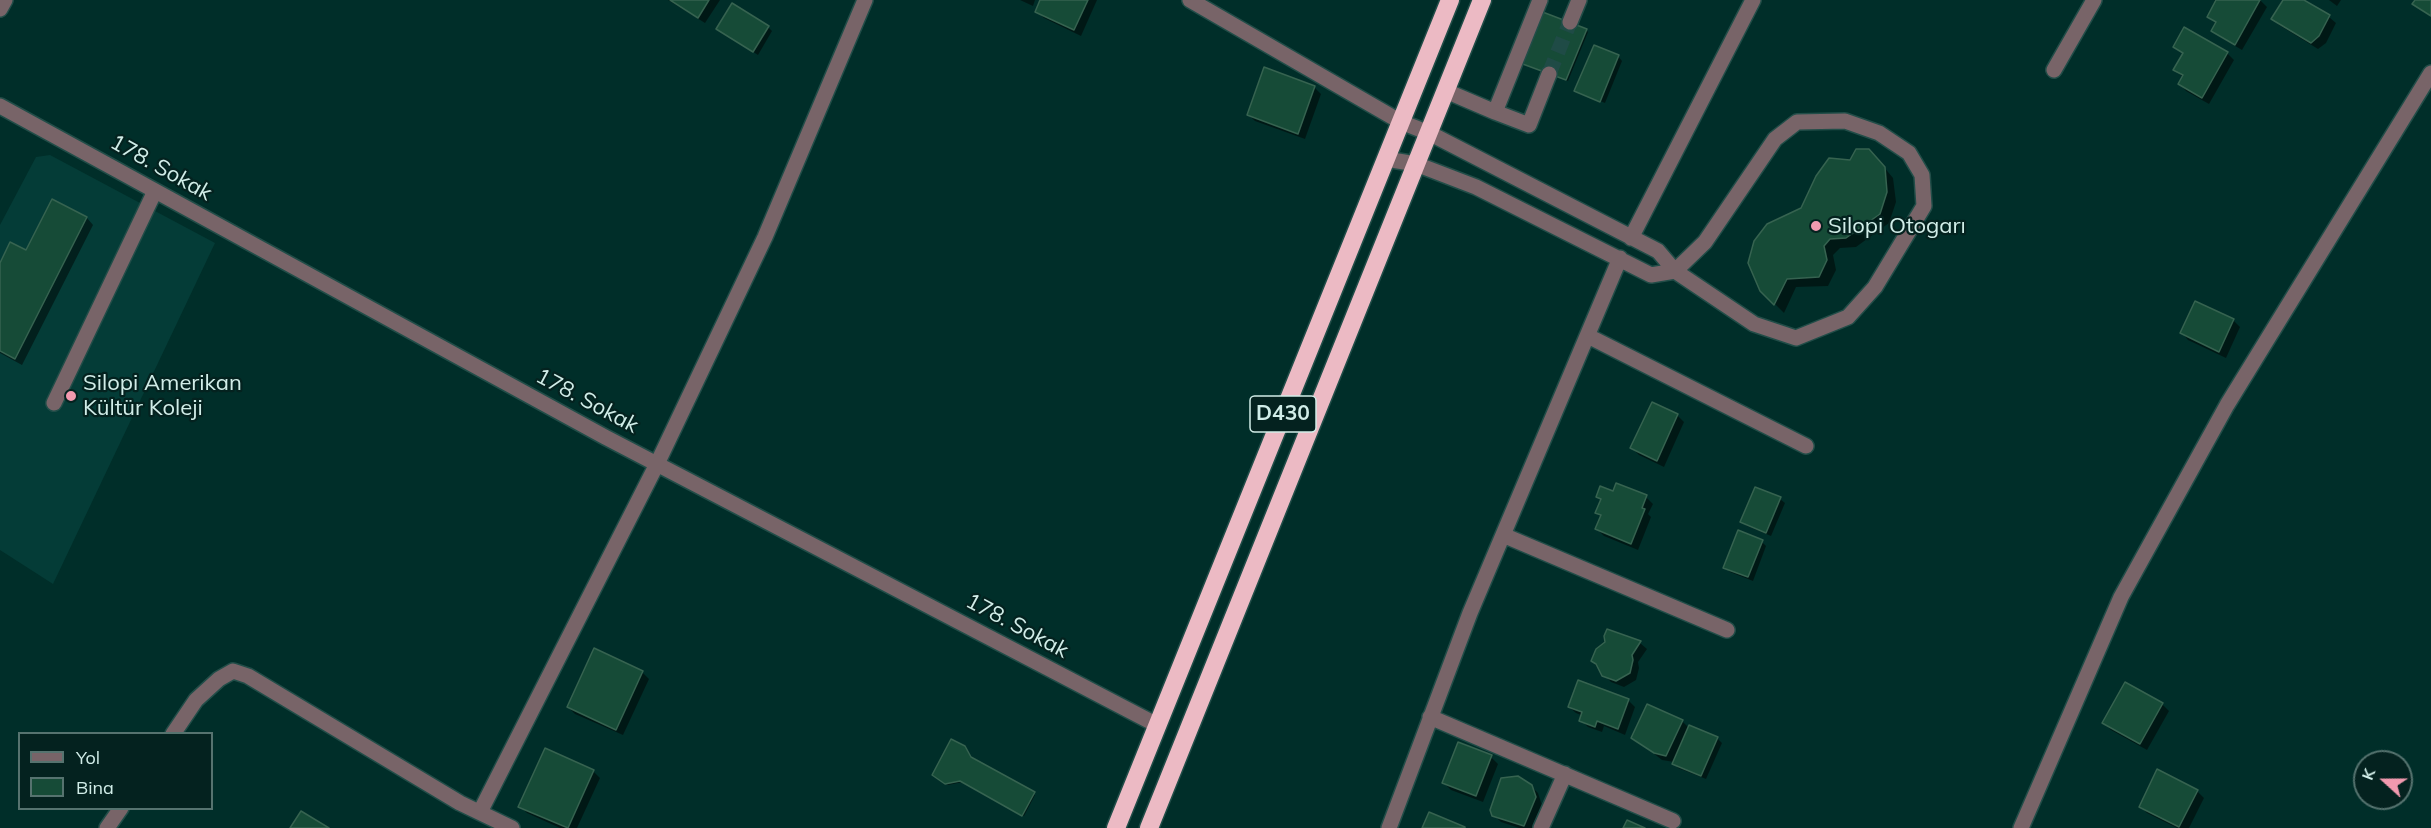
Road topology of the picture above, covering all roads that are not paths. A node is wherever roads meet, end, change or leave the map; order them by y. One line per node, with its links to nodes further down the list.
1 (5, 0): 10 (street)
2 (865, 0): 29 (street)
3 (1190, 0): 18 (street)
4 (1450, 0): 18 (highway, D430)
5 (1482, 0): 15 (highway, D430)
6 (1540, 0): 17 (street)
7 (1579, 0): 11 (street)
8 (1753, 0): 23 (street)
9 (2094, 0): 12 (street)
10 (0, 9)
11 (1570, 22)
12 (2054, 70)
13 (2431, 73): 45 (street)
14 (1549, 74): 17 (street)
15 (1446, 91): 17 (street); 19 (highway, D430)
16 (0, 106): 22 (street, 178. Sokak)
17 (1495, 112)
18 (1401, 122): 19 (street); 20 (highway, D430)
19 (1429, 133): 21 (highway, D430); 23 (street)
20 (1386, 159): 21 (street); 33 (highway, D430)
21 (1416, 164): 24 (street); 42 (highway, D430)
22 (155, 191): 27 (street); 29 (street, 178. Sokak)
23 (1631, 238): 25 (street)
24 (1620, 258): 25 (street); 26 (street)
25 (1675, 271): 25 (street)
26 (1588, 336): 28 (street); 30 (street)
27 (54, 403)
28 (1806, 446)
29 (657, 464): 33 (street, 178. Sokak); 37 (street)
30 (1503, 535): 31 (street); 32 (street)
31 (1727, 630)
32 (1430, 717): 35 (street); 43 (street)
33 (1157, 725): 41 (highway, D430)
34 (174, 732): 37 (street)
35 (1565, 774): 38 (street); 44 (street)
36 (120, 810): 39 (street)
37 (480, 812): 40 (street)
38 (1673, 821)
39 (107, 828)
40 (512, 828)
41 (1116, 828)
42 (1149, 828)
43 (1389, 828)
44 (1541, 828)
45 (2021, 828)

